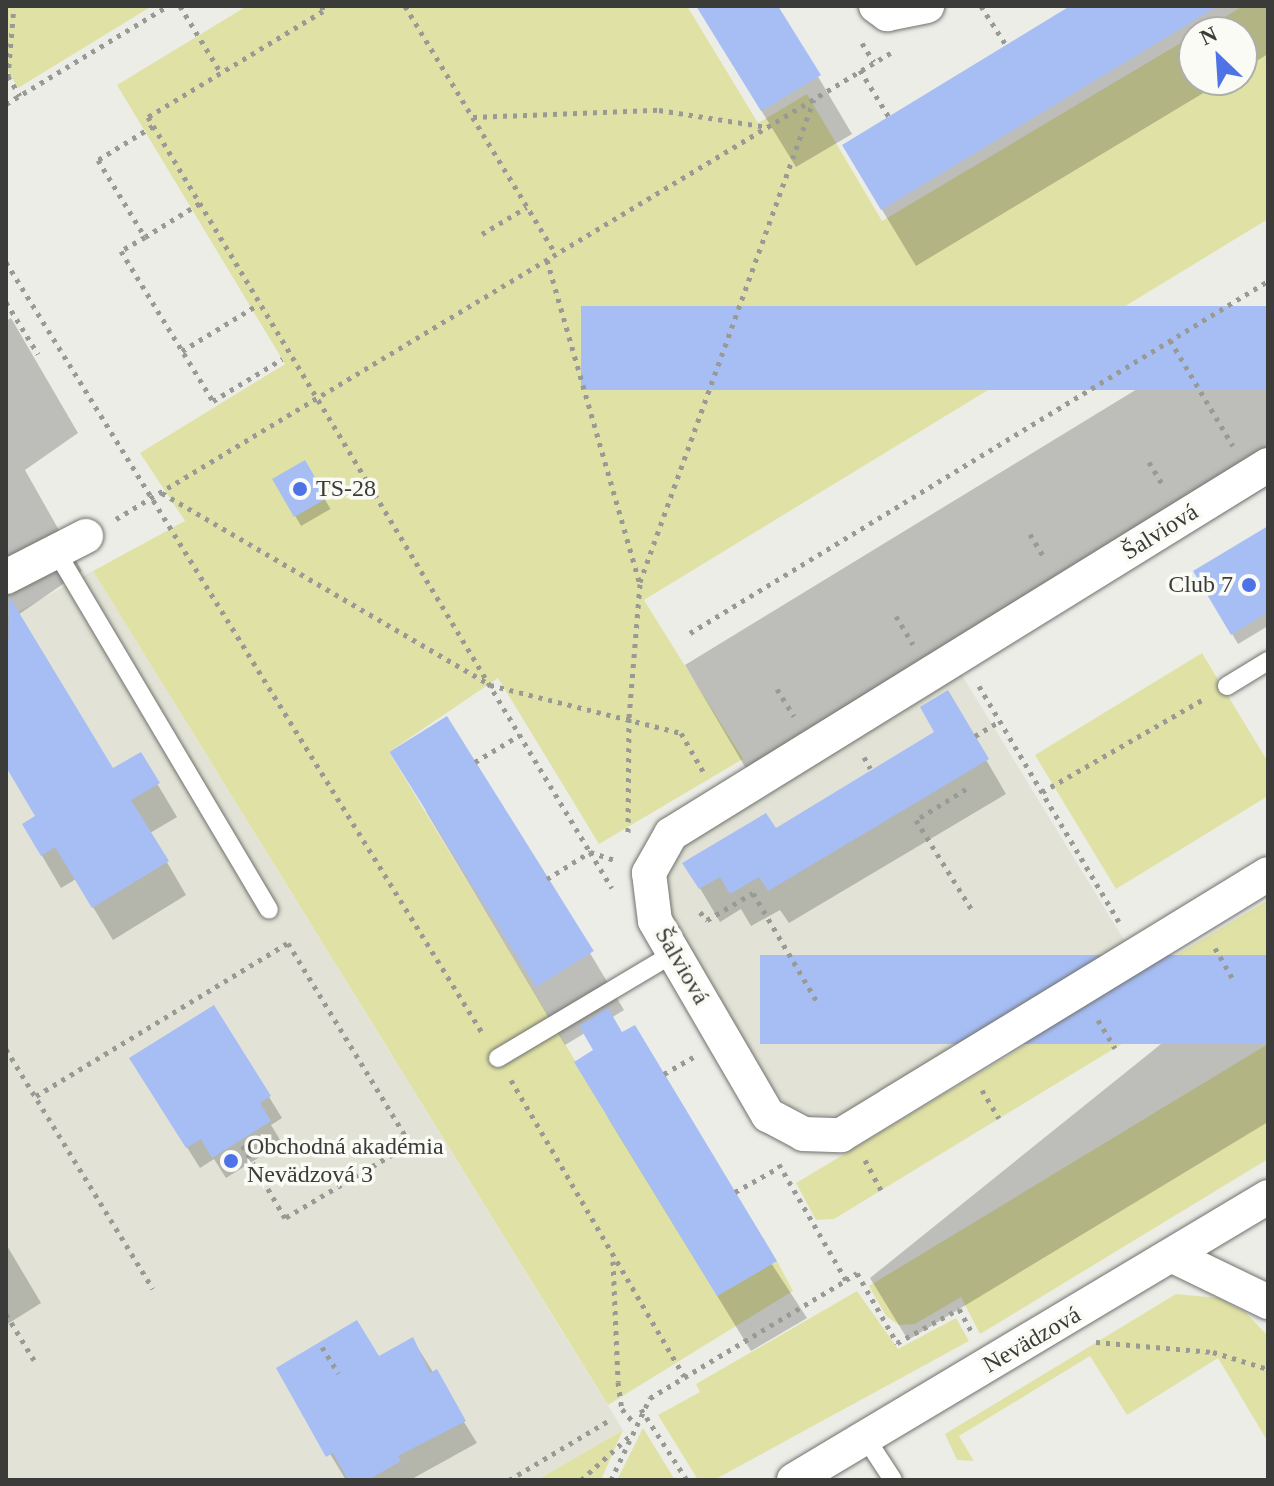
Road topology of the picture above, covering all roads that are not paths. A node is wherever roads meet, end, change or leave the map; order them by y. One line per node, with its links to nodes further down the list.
1 (876, 6): 2 (street)
2 (927, 6)
3 (1268, 465): 11 (street, Šalviová)
4 (86, 536): 5 (street)
5 (56, 551): 6 (street); 10 (lane)
6 (6, 577)
7 (1268, 661): 8 (lane)
8 (1227, 686)
9 (1268, 874): 11 (street, Šalviová)
10 (269, 910)
11 (674, 953): 12 (lane)
12 (498, 1058)
13 (1268, 1197): 14 (street, Nevädzová)
14 (1173, 1256): 15 (street); 16 (street, Nevädzová)
15 (1268, 1302)
16 (865, 1437): 17 (street, Nevädzová); 18 (lane)
17 (794, 1480)
18 (893, 1480)

